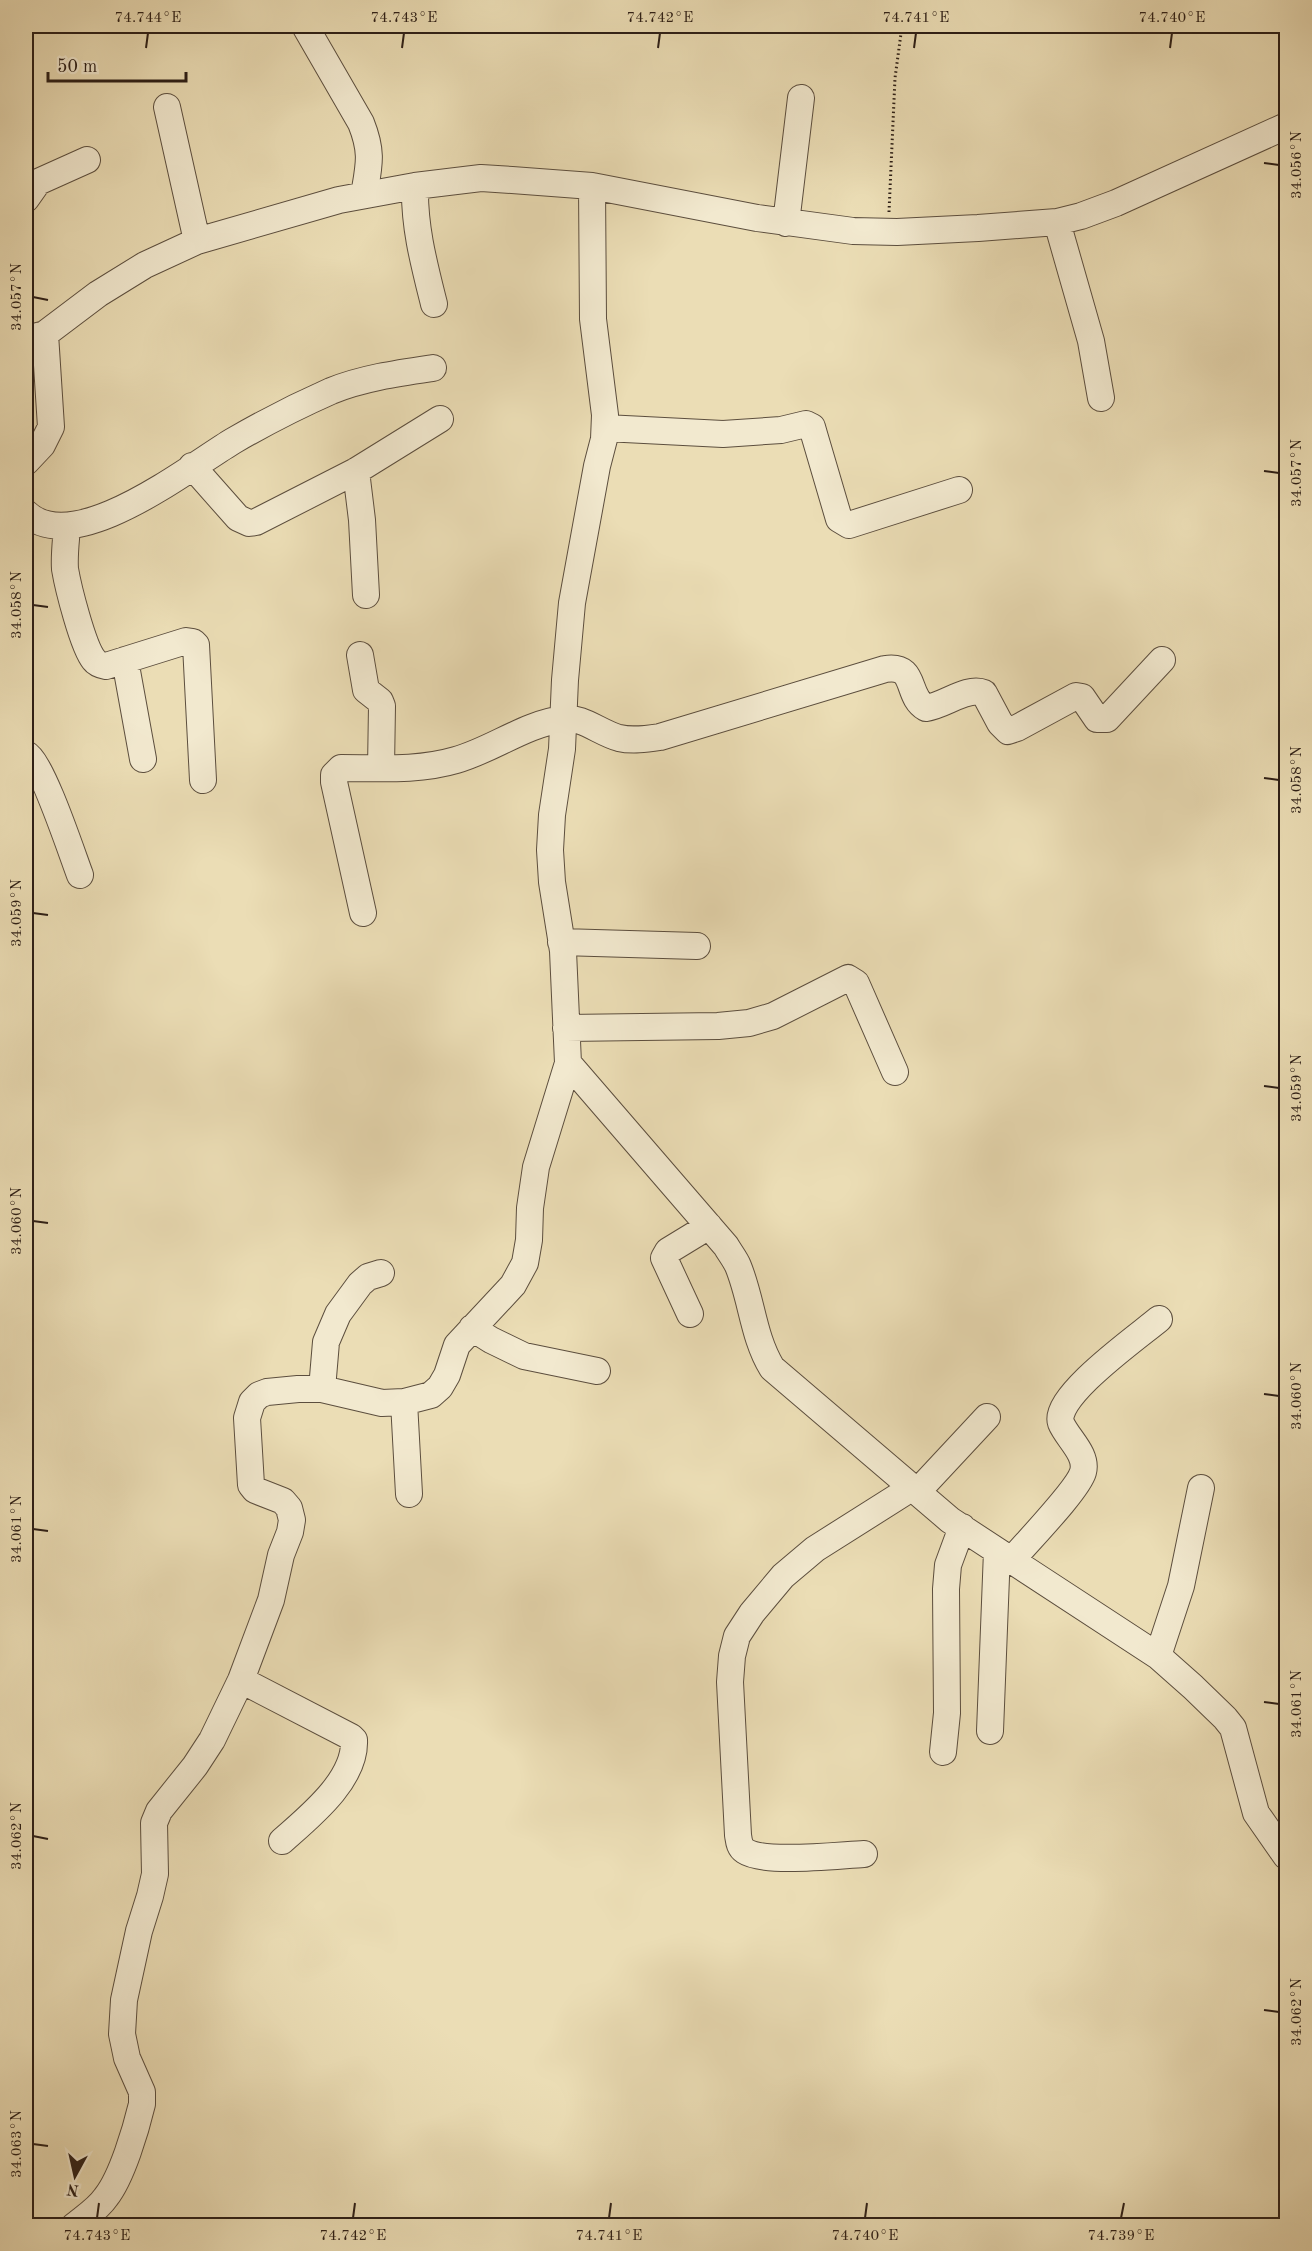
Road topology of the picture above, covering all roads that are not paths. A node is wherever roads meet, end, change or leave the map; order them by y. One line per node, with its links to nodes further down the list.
1 (305, 26): 8 (street)
2 (801, 98): 11 (street)
3 (167, 107): 12 (street)
4 (1287, 126): 10 (street)
5 (87, 160): 9 (street)
6 (415, 186): 7 (street); 8 (street); 13 (street)
7 (592, 186): 11 (street); 18 (street)
8 (364, 195): 12 (street)
9 (26, 199)
10 (1057, 222): 11 (street); 16 (street)
11 (786, 223)
12 (197, 242): 14 (street)
13 (434, 304)
14 (35, 336): 19 (street)
15 (433, 368): 20 (street)
16 (1101, 398)
17 (440, 419): 21 (street)
18 (605, 428): 22 (street); 29 (street)
19 (26, 462)
20 (192, 466): 21 (street); 24 (street)
21 (356, 471): 25 (street)
22 (959, 490)
23 (26, 513): 24 (street)
24 (68, 527): 27 (street)
25 (366, 595)
26 (360, 655): 32 (street)
27 (125, 660): 31 (street); 33 (street)
28 (1162, 660): 29 (street)
29 (563, 719): 32 (street); 36 (street)
30 (26, 754): 34 (street)
31 (144, 759)
32 (381, 768): 35 (street)
33 (203, 780)
34 (80, 875)
35 (363, 913)
36 (561, 942): 37 (street); 38 (street)
37 (697, 946)
38 (566, 1028): 39 (street); 40 (street)
39 (568, 1063): 41 (street); 45 (street)
40 (895, 1072)
41 (709, 1226): 43 (street); 51 (street)
42 (381, 1273): 47 (street)
43 (690, 1314)
44 (1159, 1319): 54 (street)
45 (472, 1328): 46 (street); 48 (street)
46 (597, 1371)
47 (322, 1389): 48 (street); 56 (street)
48 (404, 1402): 52 (street)
49 (987, 1417): 51 (street)
50 (1201, 1488): 55 (street)
51 (915, 1489): 53 (street); 60 (street)
52 (409, 1494)
53 (962, 1527): 54 (street); 58 (street)
54 (1004, 1556): 55 (street); 57 (street)
55 (1158, 1656): 61 (street)
56 (241, 1680): 59 (street); 62 (street)
57 (990, 1731)
58 (943, 1752)
59 (282, 1841)
60 (864, 1854)
61 (1287, 1856)
62 (74, 2226)

